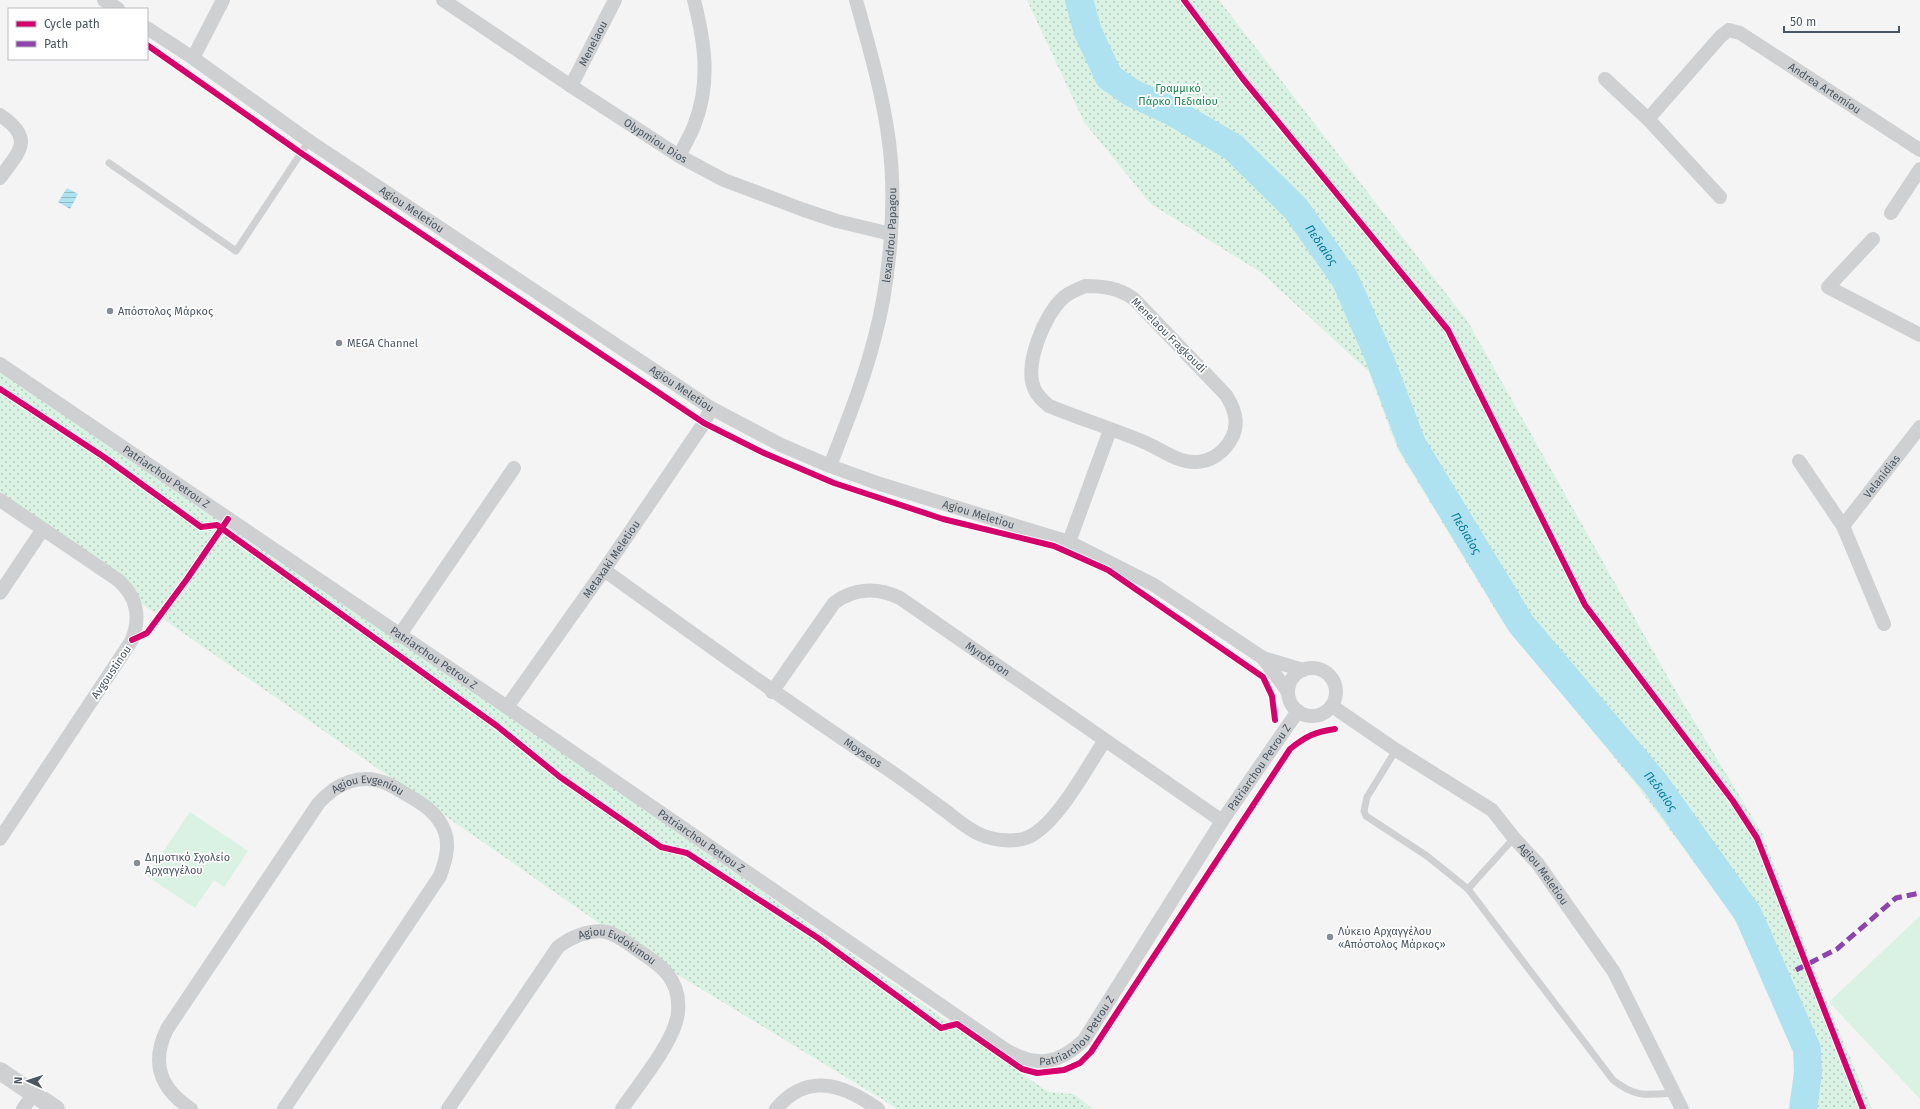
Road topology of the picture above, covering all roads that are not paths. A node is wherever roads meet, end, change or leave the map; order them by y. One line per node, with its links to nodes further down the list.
1 (104, 0): 7 (street)
2 (223, 0): 9 (street)
3 (443, 0): 11 (street, Olypmiou Dios)
4 (616, 0): 11 (street, Menelaou)
5 (694, 0): 16 (street)
6 (856, 0): 22 (street, lexandrou Papagou)
7 (116, 8)
8 (148, 29): 9 (street, Agiou Meletiou)
9 (193, 58): 14 (street, Agiou Meletiou)
10 (1605, 79): 13 (street)
11 (571, 86): 16 (street, Olypmiou Dios)
12 (0, 115): 19 (street)
13 (1648, 119): 15 (street, Andrea Artemiou); 20 (street)
14 (309, 141): 17 (lane); 26 (street, Agiou Meletiou)
15 (1920, 150)
16 (679, 156): 22 (street, Olypmiou Dios)
17 (109, 163)
18 (1920, 168): 21 (street)
19 (0, 178)
20 (1720, 197)
21 (1891, 213)
22 (891, 234): 30 (street, lexandrou Papagou)
23 (1873, 239): 24 (street)
24 (1920, 335)
25 (0, 364): 39 (street, Patriarchou Petrou Z)
26 (711, 408): 30 (street, Agiou Meletiou); 36 (street, Metaxaki Meletiou)
27 (1920, 427): 33 (street, Velanidias)
28 (1110, 430): 28 (street, Menelaou Fragkoudi); 35 (street)
29 (1799, 461): 33 (street)
30 (830, 466): 35 (street, Agiou Meletiou)
31 (514, 468): 39 (street)
32 (0, 500): 34 (street, Avgoustinou)
33 (1843, 526): 38 (street)
34 (43, 529): 37 (street); 51 (street, Avgoustinou)
35 (1069, 542): 40 (street, Agiou Meletiou)
36 (604, 570): 42 (street, Moyseos); 45 (street, Metaxaki Meletiou)
37 (0, 593)
38 (1884, 624)
39 (399, 636): 45 (street, Patriarchou Petrou Z)
40 (1263, 658): 41 (street, Agiou Meletiou); 43 (street, Agiou Meletiou)
41 (1303, 670): 43 (street); 44 (street)
42 (772, 692): 47 (street, Moyseos); 47 (street, Myroforon)
43 (1288, 692): 46 (street)
44 (1332, 706): 46 (street); 48 (street, Agiou Meletiou)
45 (507, 707): 49 (street, Patriarchou Petrou Z)
46 (1298, 711): 49 (street, Patriarchou Petrou Z)
47 (1105, 740): 49 (street, Myroforon)
48 (1396, 750): 50 (street, Agiou Meletiou); 52 (lane)
49 (1222, 821)
50 (1514, 838): 52 (lane); 55 (street, Agiou Meletiou)
51 (0, 839)
52 (1468, 889): 55 (lane)
53 (0, 1071): 54 (street)
54 (34, 1093): 56 (street); 57 (street)
55 (1675, 1093): 64 (street, Agiou Meletiou)
56 (23, 1109)
57 (56, 1109)
58 (191, 1109): 59 (street, Agiou Evgeniou)
59 (284, 1109)
60 (448, 1109): 61 (street, Agiou Evdokimou)
61 (622, 1109)
62 (776, 1109): 63 (street)
63 (878, 1109)
64 (1682, 1109)

